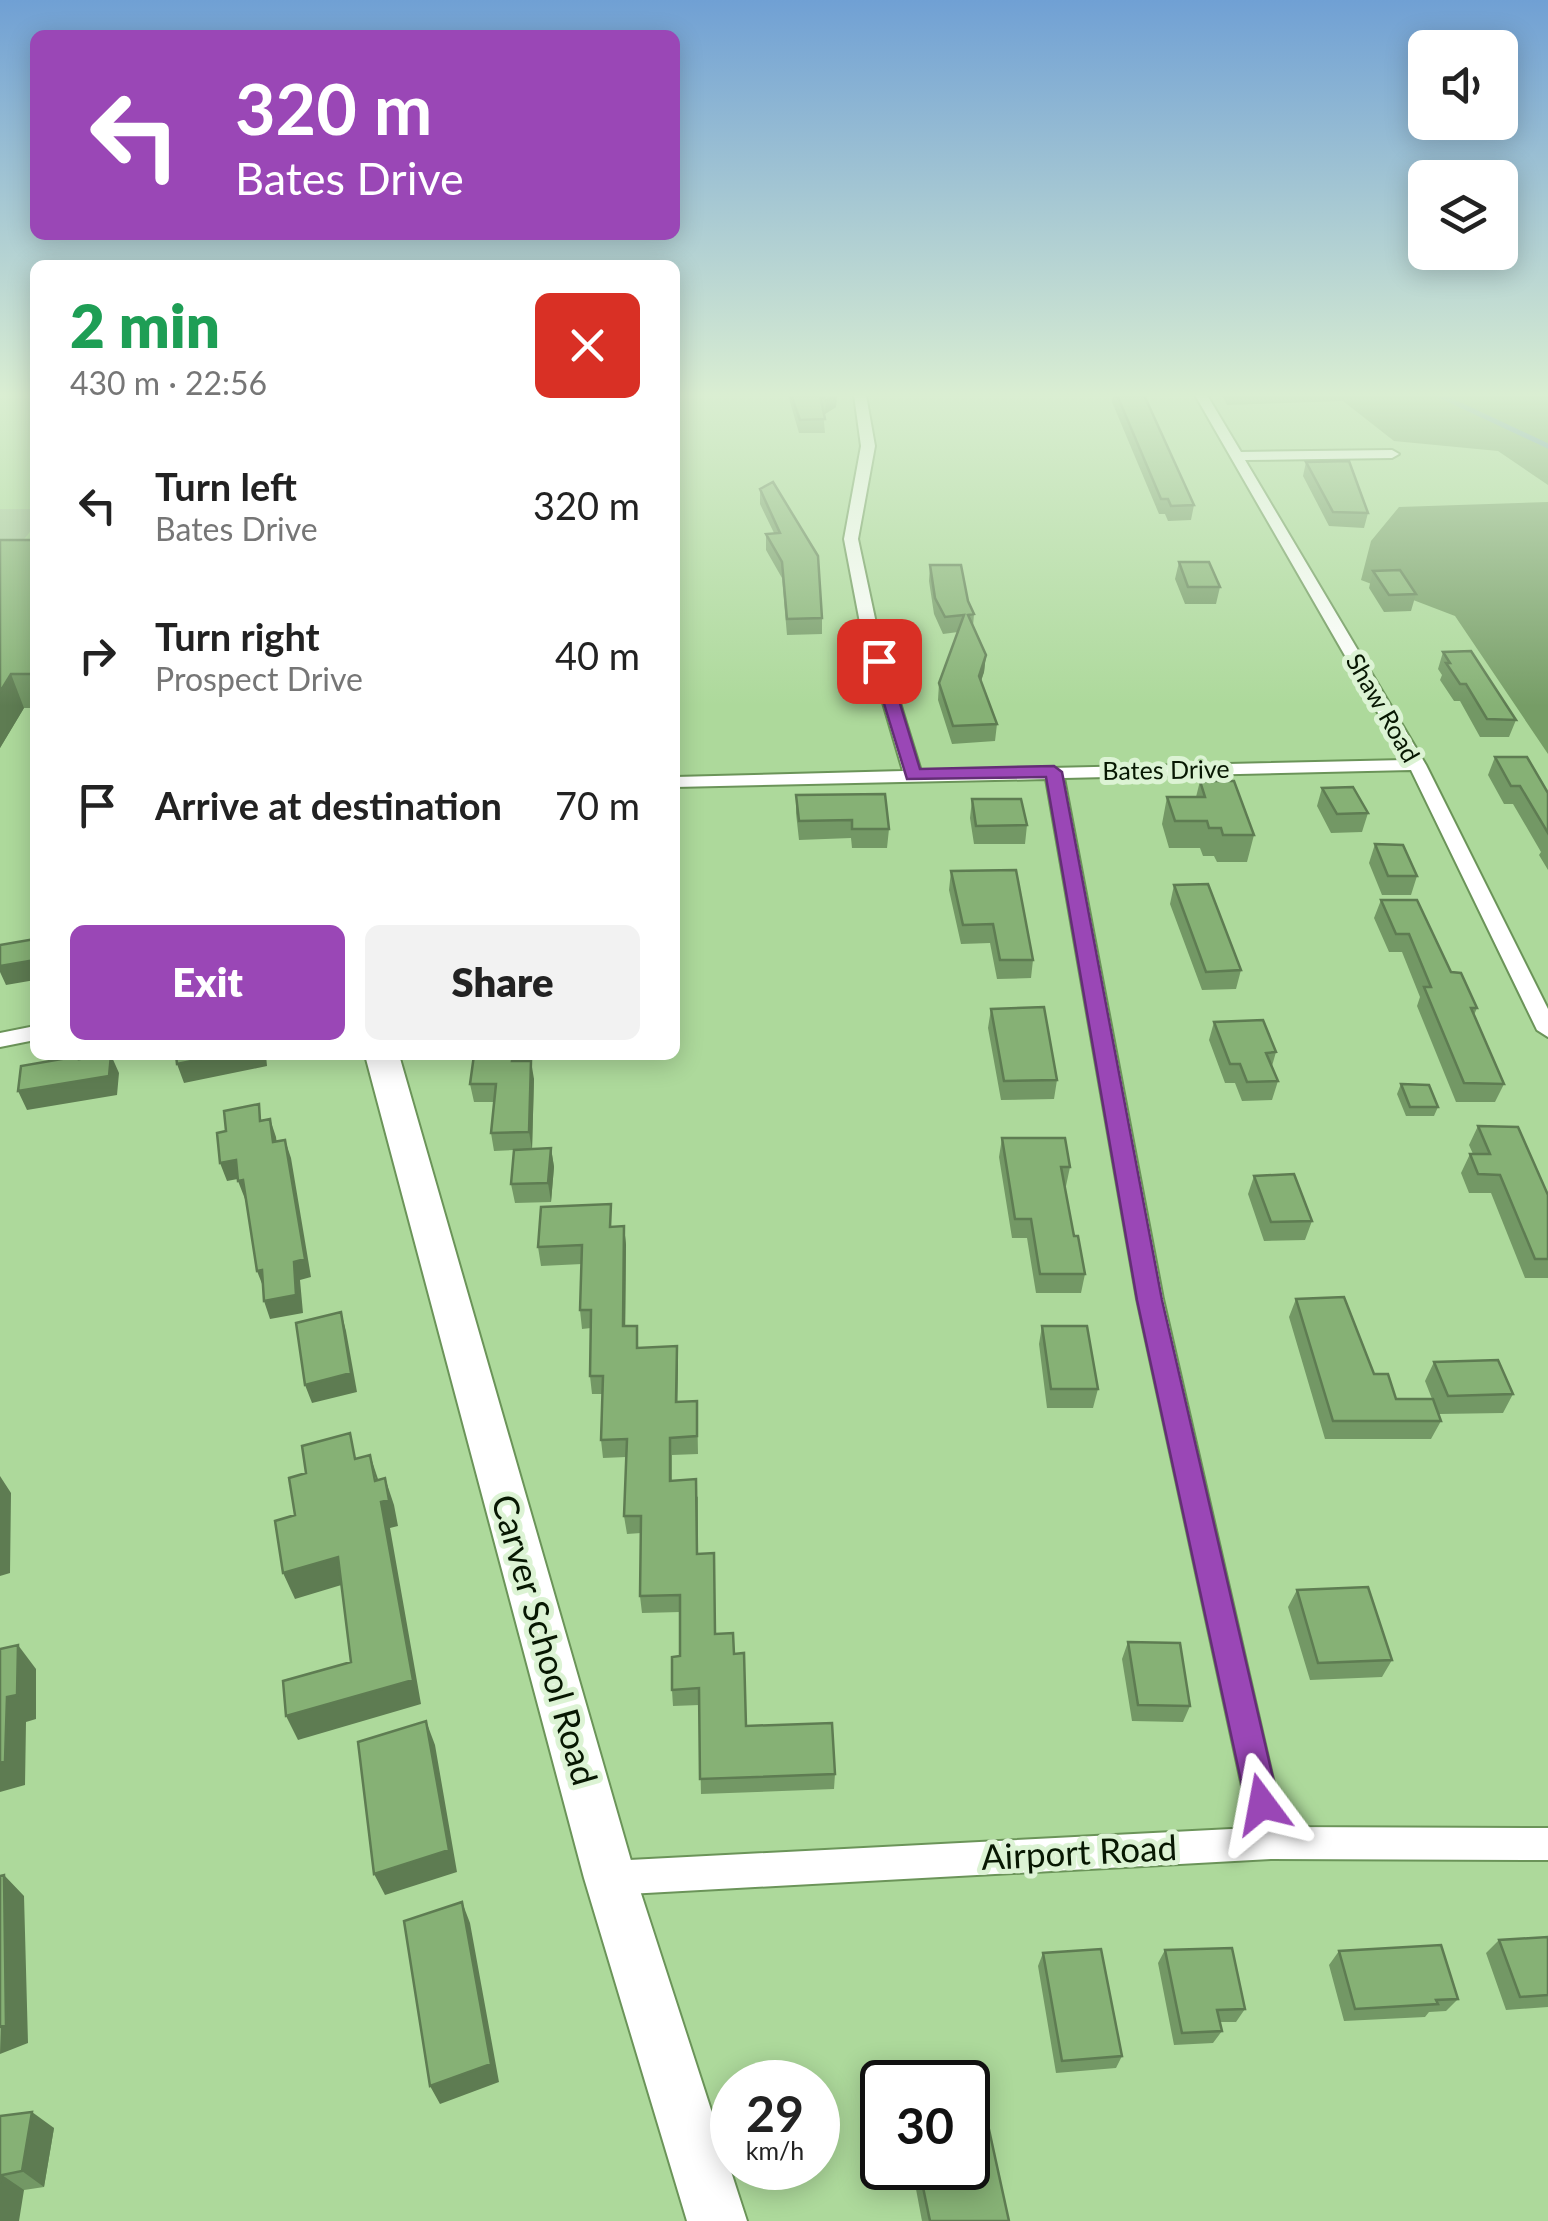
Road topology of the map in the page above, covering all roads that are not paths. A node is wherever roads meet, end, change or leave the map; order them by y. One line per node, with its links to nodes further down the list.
1 (856, 499): 5 (street)
2 (1261, 499): 3 (street, Shaw Road)
3 (1416, 765): 4 (street, Bates Drive); 7 (street, Shaw Road)
4 (1054, 772): 5 (street, Bates Drive); 11 (street)
5 (913, 775): 6 (street, Bates Drive)
6 (680, 782)
7 (1548, 1030)
8 (30, 1033): 9 (street)
9 (0, 1040)
10 (383, 1060): 13 (main road, Carver School Road)
11 (1271, 1843): 12 (street, Airport Road); 13 (street, Airport Road)
12 (1548, 1844)
13 (610, 1878): 14 (main road, Carver School Road)
14 (717, 2221)

